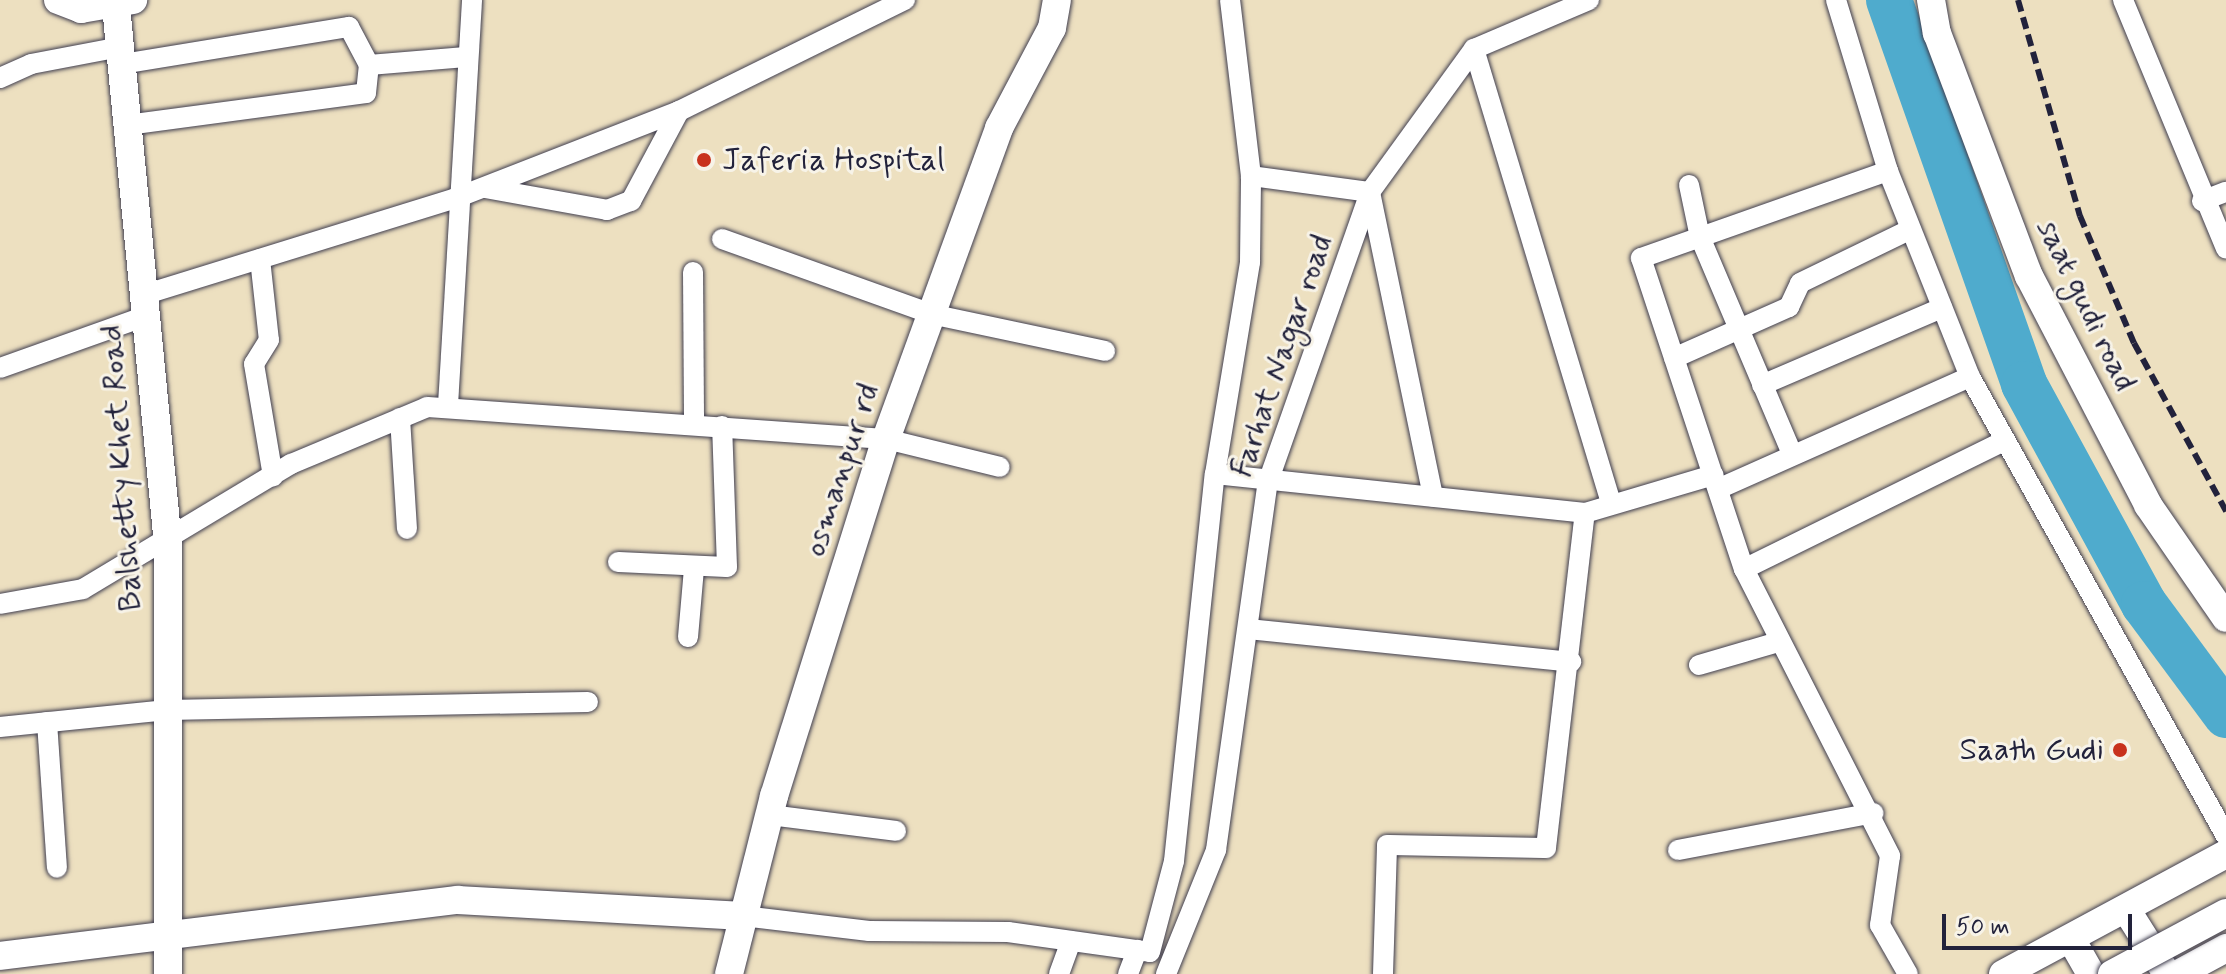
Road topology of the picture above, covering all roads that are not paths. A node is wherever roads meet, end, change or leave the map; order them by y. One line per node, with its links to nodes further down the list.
1 (58, 0): 10 (street)
2 (472, 0): 13 (street)
3 (905, 0): 16 (street)
4 (1057, 0): 34 (street, osmanpur rd)
5 (1230, 0): 19 (street)
6 (1589, 0): 11 (street)
7 (1836, 0): 18 (street)
8 (1931, 0): 62 (street, saat gudi road)
9 (2123, 0): 25 (street)
10 (125, 3): 12 (street, Balshetty Khet Road)
11 (1474, 49): 22 (street, Farhat Nagar road); 54 (street)
12 (121, 55): 14 (street); 15 (street); 17 (street, Balshetty Khet Road)
13 (466, 57): 14 (street); 24 (street)
14 (369, 65): 17 (street)
15 (0, 78)
16 (679, 111): 21 (street); 21 (street)
17 (127, 125): 32 (street, Balshetty Khet Road)
18 (1888, 171): 26 (street); 27 (street)
19 (1251, 176): 22 (street); 49 (street)
20 (1689, 185): 27 (street)
21 (482, 188): 24 (street)
22 (1370, 192): 51 (street, Farhat Nagar road); 53 (street)
23 (2226, 192): 25 (street)
24 (456, 198): 30 (street); 41 (street)
25 (2202, 201): 29 (street)
26 (1911, 229): 33 (street); 35 (street)
27 (1700, 237): 35 (street); 37 (street)
28 (722, 239): 34 (street)
29 (2226, 249)
30 (260, 259): 32 (street); 50 (street)
31 (693, 272): 43 (street)
32 (144, 306): 38 (street); 57 (street, Balshetty Khet Road)
33 (1942, 308): 39 (street); 40 (street)
34 (931, 314): 36 (street); 45 (street, osmanpur rd)
35 (1739, 329): 37 (street); 40 (street)
36 (1105, 351)
37 (1674, 358): 52 (street)
38 (0, 368)
39 (1970, 377): 46 (street); 47 (street)
40 (1762, 385): 47 (street)
41 (448, 405): 42 (street); 43 (street)
42 (400, 418): 50 (street); 56 (street)
43 (694, 424): 44 (street)
44 (722, 426): 45 (street); 59 (street)
45 (886, 439): 48 (street); 73 (street, osmanpur rd)
46 (2002, 442): 60 (street); 75 (street)
47 (1792, 454): 52 (street)
48 (1000, 467)
49 (1215, 474): 51 (street); 86 (street)
50 (273, 476): 57 (street)
51 (1268, 482): 53 (street); 63 (street, Farhat Nagar road)
52 (1716, 482): 54 (street); 60 (street)
53 (1433, 497): 55 (street)
54 (1611, 504): 55 (street)
55 (1585, 513): 66 (street)
56 (407, 529)
57 (168, 544): 61 (street); 69 (street, Balshetty Khet Road)
58 (618, 562): 59 (street)
59 (694, 568): 64 (street)
60 (1744, 569): 65 (street)
61 (0, 604)
62 (2226, 618)
63 (1248, 629): 66 (street); 92 (street, Farhat Nagar road)
64 (688, 637)
65 (1778, 642): 67 (street); 72 (street)
66 (1571, 662): 93 (street)
67 (1699, 665)
68 (588, 702): 69 (street)
69 (167, 710): 70 (street); 82 (street, Balshetty Khet Road)
70 (47, 722): 71 (street); 78 (street)
71 (0, 727)
72 (1874, 813): 76 (street); 94 (street)
73 (770, 815): 74 (street); 81 (street, osmanpur rd)
74 (896, 831)
75 (2226, 836)
76 (1678, 850)
77 (2226, 854): 79 (street)
78 (57, 868)
79 (2126, 909): 83 (street); 98 (street)
80 (2226, 913): 97 (street, bridge)
81 (743, 916): 82 (street); 84 (street); 89 (street, osmanpur rd)
82 (168, 930): 87 (street); 88 (street, Balshetty Khet Road)
83 (2071, 939): 95 (street); 96 (street)
84 (1071, 941): 86 (street); 90 (street)
85 (2226, 948): 99 (street)
86 (1137, 950): 91 (street)
87 (0, 956)
88 (168, 974)
89 (729, 974)
90 (1059, 974)
91 (1128, 974)
92 (1166, 974)
93 (1383, 974)
94 (1908, 974)
95 (2003, 974)
96 (2091, 974)
97 (2112, 974)
98 (2167, 974)
99 (2178, 974)

